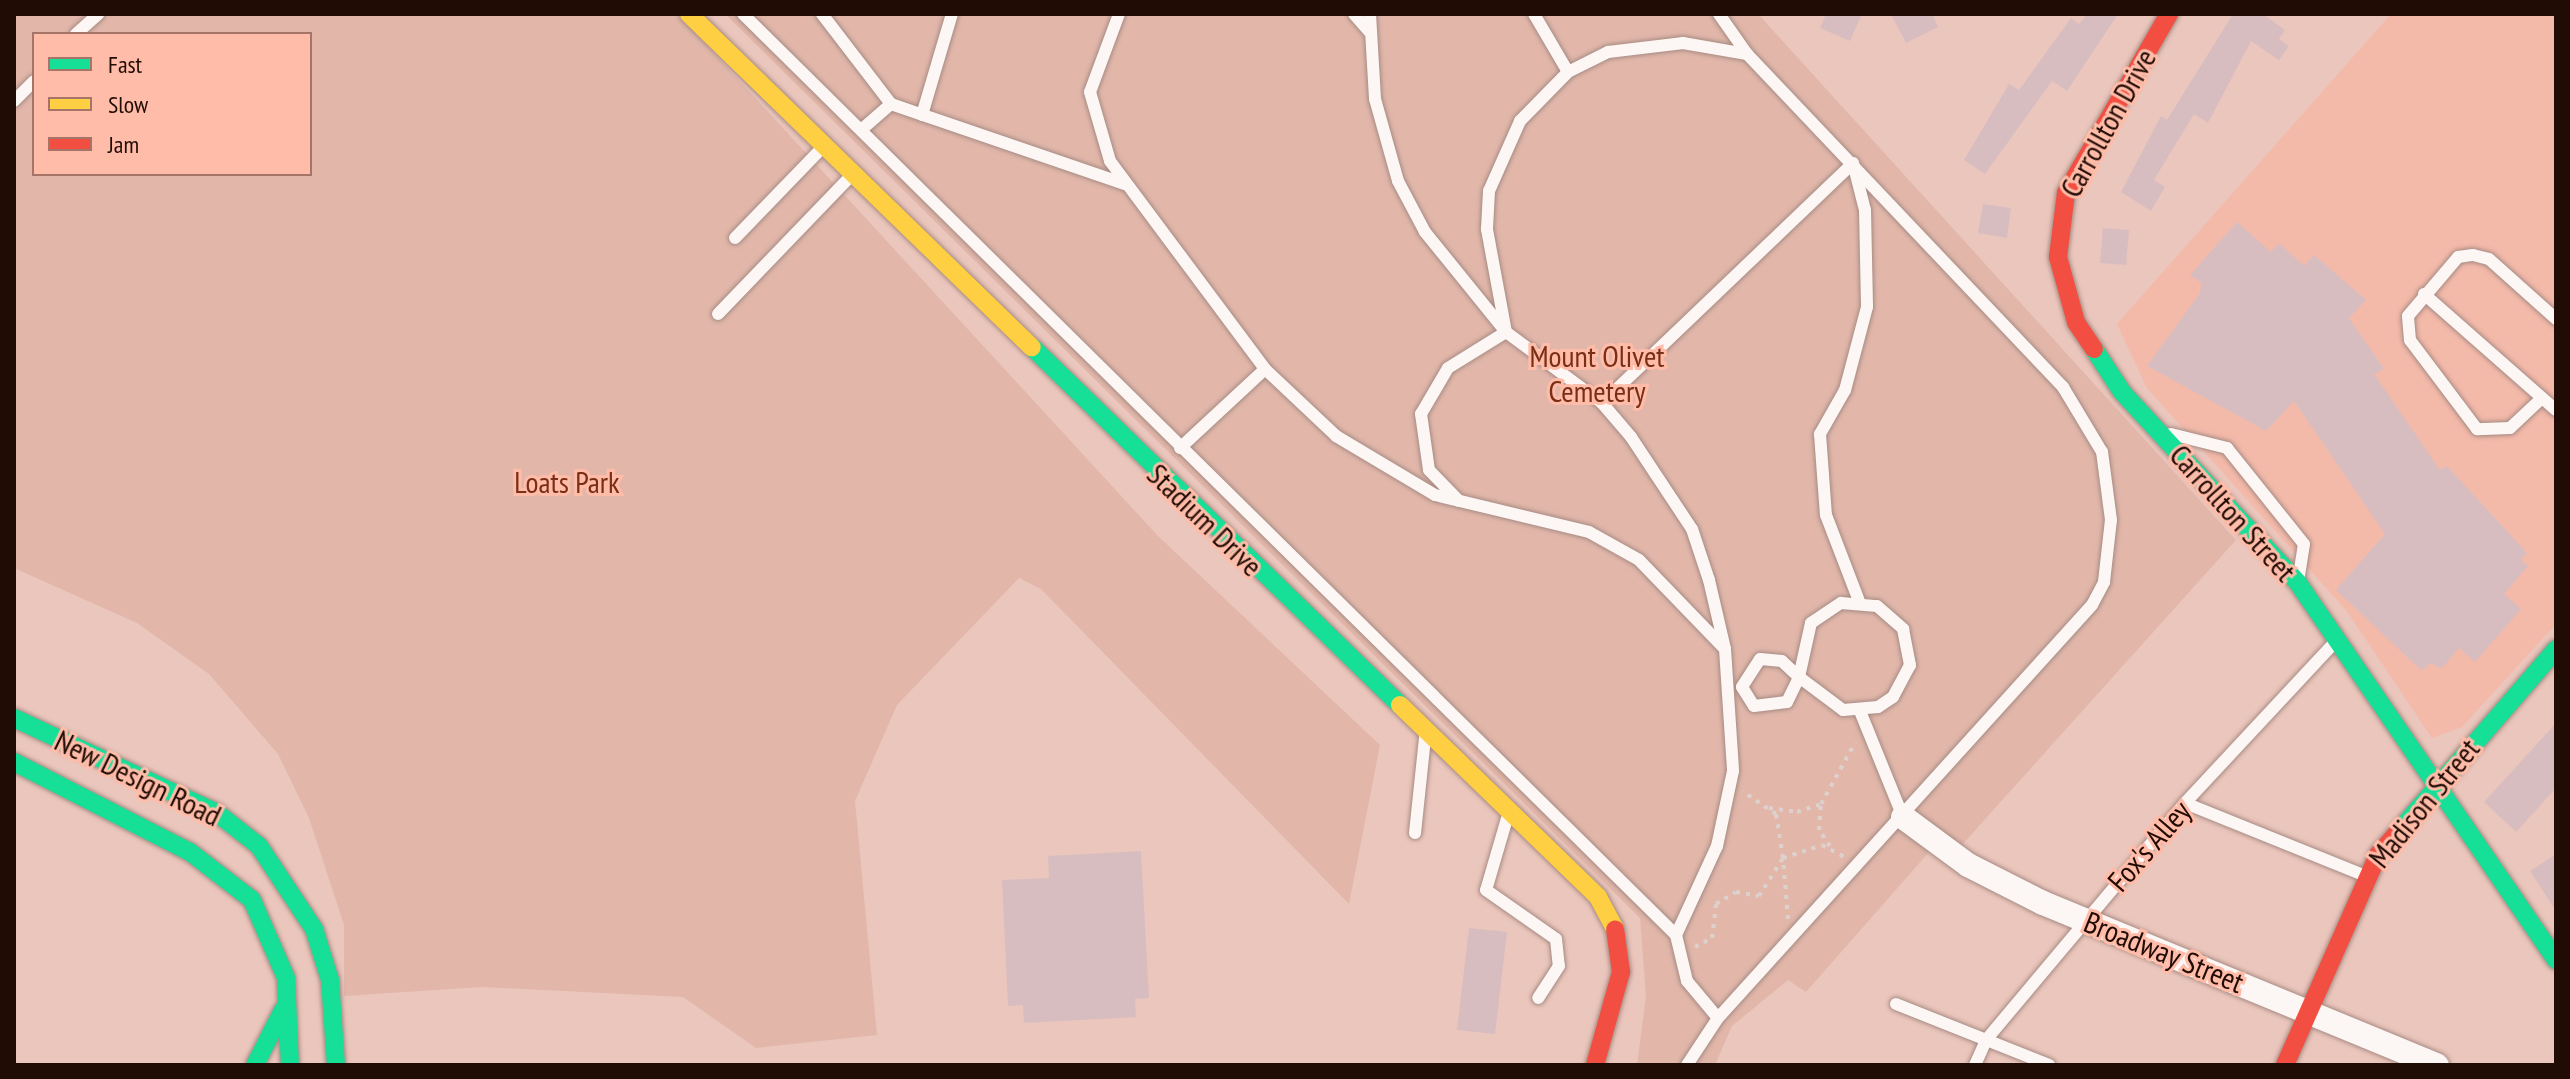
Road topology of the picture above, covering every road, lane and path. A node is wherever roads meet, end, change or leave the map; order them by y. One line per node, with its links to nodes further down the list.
1 (98, 14): 13 (lane)
2 (689, 14): 21 (street, Stadium Drive)
3 (743, 14): 20 (lane)
4 (822, 14): 18 (lane)
5 (952, 14): 19 (lane)
6 (1119, 14): 24 (lane)
7 (1354, 14): 12 (lane)
8 (1370, 14): 12 (lane)
9 (1534, 14): 15 (lane)
10 (1719, 14): 14 (lane)
11 (2169, 14): 25 (street, Carrollton Drive)
12 (1369, 31): 30 (lane)
13 (78, 32)
14 (1747, 54): 15 (lane); 22 (lane)
15 (1568, 72): 30 (lane)
16 (32, 83): 17 (lane)
17 (14, 101)
18 (891, 104): 19 (lane); 20 (lane)
19 (922, 115): 24 (lane)
20 (861, 130): 36 (lane)
21 (823, 147): 23 (street, Stadium Drive); 26 (lane)
22 (1853, 163): 33 (lane); 39 (lane); 57 (lane)
23 (852, 175): 28 (lane); 49 (street, Stadium Drive)
24 (1125, 184): 31 (lane)
25 (2058, 235): 35 (street, Carrollton Street)
26 (735, 238)
27 (2424, 294): 29 (lane); 32 (lane); 32 (lane)
28 (718, 314)
29 (2556, 319)
30 (1506, 332): 33 (lane); 37 (lane)
31 (1265, 369): 36 (lane); 37 (lane)
32 (2542, 398): 34 (lane)
33 (1602, 403): 41 (lane)
34 (2556, 410)
35 (2160, 432): 38 (street, Carrollton Street); 38 (lane)
36 (1180, 448): 64 (lane)
37 (1461, 503): 41 (lane)
38 (2298, 583): 40 (street, Carrollton Street)
39 (1859, 601): 43 (lane); 46 (lane)
40 (2339, 639): 51 (street, Carrollton Street); 53 (lane, Fox's Alley)
41 (1725, 649): 44 (lane)
42 (2556, 649): 51 (street, Madison Street)
43 (1799, 677): 45 (lane); 45 (lane); 46 (lane)
44 (1727, 682): 45 (lane); 52 (lane)
45 (1742, 687)
46 (1860, 711): 48 (lane)
47 (14, 718): 76 (street, New Design Road)
48 (1868, 725): 54 (path); 57 (lane)
49 (1426, 731): 56 (street, Stadium Drive); 58 (lane)
50 (14, 762): 68 (street, New Design Road)
51 (2437, 780): 62 (street, Madison Street); 67 (street, Carrollton Street)
52 (1731, 785): 55 (path); 64 (lane)
53 (2185, 803): 62 (lane); 63 (lane, Fox's Alley)
54 (1821, 804): 55 (path); 59 (path)
55 (1769, 808): 60 (path)
56 (1509, 812): 69 (lane); 77 (street, Stadium Drive)
57 (1903, 817): 61 (lane); 63 (street, Broadway Street)
58 (1415, 833)
59 (1831, 847): 60 (path); 61 (path)
60 (1783, 858): 65 (path); 66 (path)
61 (1857, 867): 65 (lane)
62 (2366, 876): 71 (street, Madison Street)
63 (2087, 919): 71 (street, Broadway Street); 73 (lane, Fox's Alley)
64 (1676, 935): 66 (lane)
65 (1789, 941): 72 (lane)
66 (1680, 950): 72 (lane)
67 (2556, 960)
68 (288, 994): 74 (street); 75 (street, New Design Road)
69 (1538, 998)
70 (1896, 1004): 73 (lane)
71 (2307, 1010): 81 (street, Madison Street); 82 (street, Broadway Street)
72 (1718, 1018): 78 (lane)
73 (1986, 1040): 79 (lane, Fox's Alley); 80 (lane)
74 (255, 1065)
75 (290, 1065)
76 (336, 1065)
77 (1595, 1065)
78 (1687, 1065)
79 (1975, 1065)
80 (2049, 1065)
81 (2285, 1065)
82 (2437, 1065)

